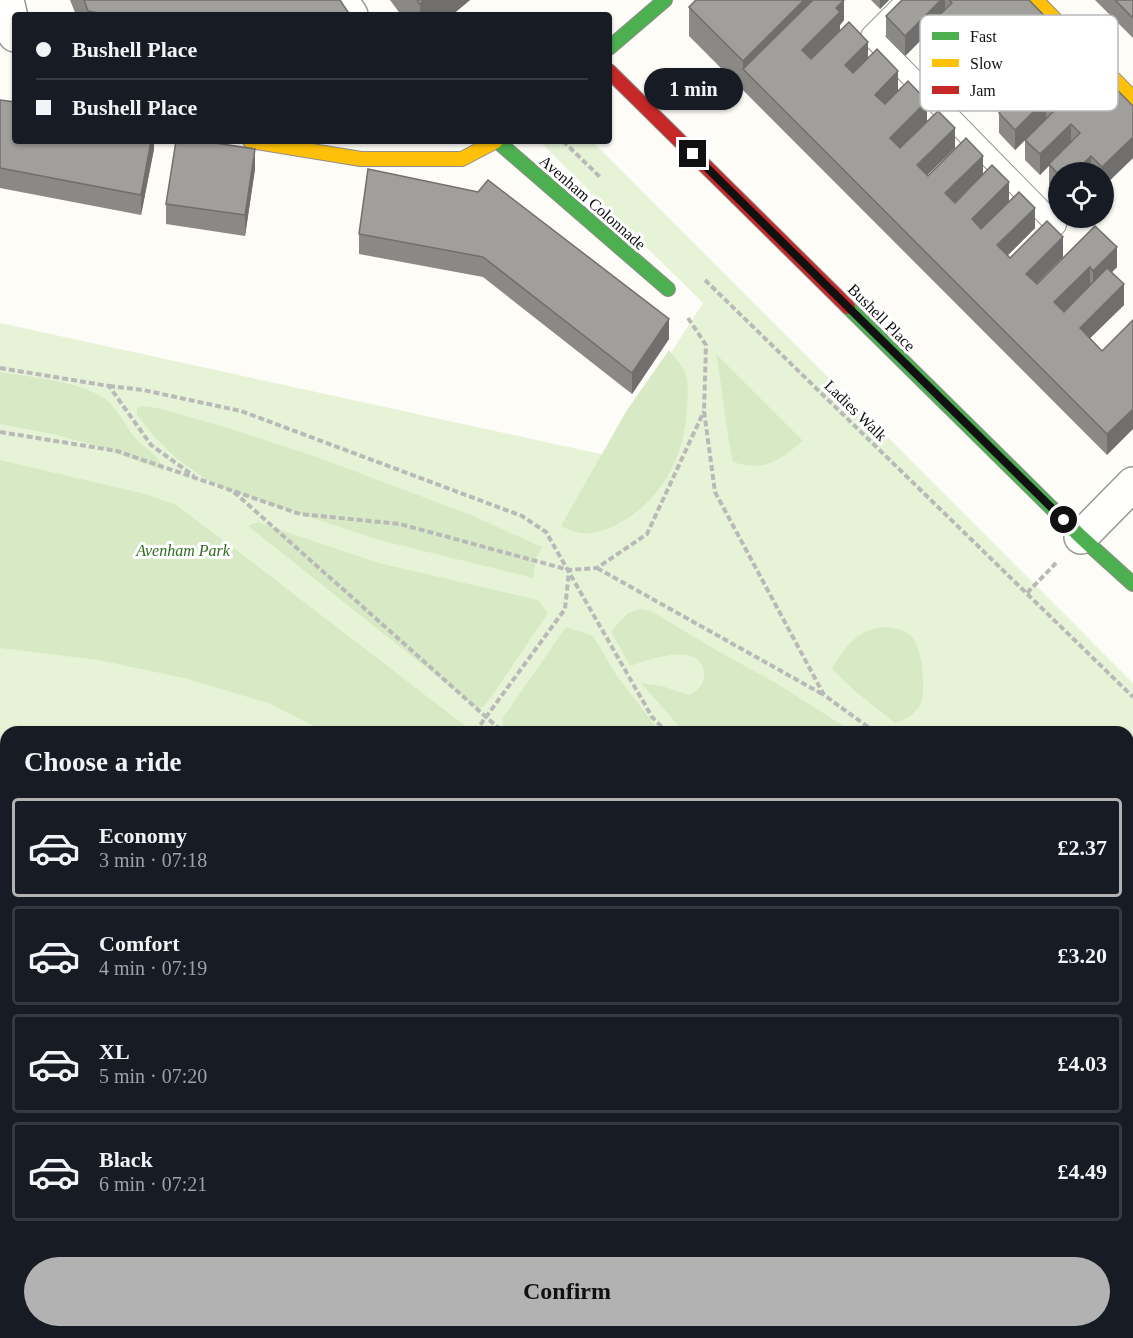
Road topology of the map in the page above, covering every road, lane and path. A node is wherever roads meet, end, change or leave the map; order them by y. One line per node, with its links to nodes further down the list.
1 (7, 0): 6 (street)
2 (665, 0): 7 (street)
3 (907, 0): 10 (lane)
4 (1036, 0): 5 (street)
5 (1051, 15)
6 (12, 22)
7 (612, 45)
8 (612, 74): 29 (street, Bushell Place)
9 (1118, 83): 11 (street)
10 (920, 86)
11 (1133, 98)
12 (944, 111): 19 (lane)
13 (268, 144): 17 (street)
14 (482, 144): 17 (street)
15 (499, 144): 21 (street, Avenham Colonnade)
16 (566, 144): 18 (path)
17 (455, 150)
18 (606, 183)
19 (1048, 217)
20 (700, 275): 34 (path, Ladies Walk)
21 (668, 289): 24 (path)
22 (0, 368): 23 (path)
23 (109, 386): 26 (path); 31 (path)
24 (704, 411): 30 (path); 33 (path)
25 (0, 432): 26 (path)
26 (199, 479): 28 (path)
27 (1133, 484): 29 (street)
28 (232, 490): 31 (path); 35 (path)
29 (1081, 537): 32 (street, Bushell Place)
30 (597, 568): 31 (path); 33 (path)
31 (570, 570): 35 (path); 38 (path)
32 (1133, 584)
33 (824, 695): 39 (path)
34 (1133, 697)
35 (485, 717): 36 (path); 37 (path)
36 (479, 726)
37 (496, 726)
38 (662, 726)
39 (867, 726)

